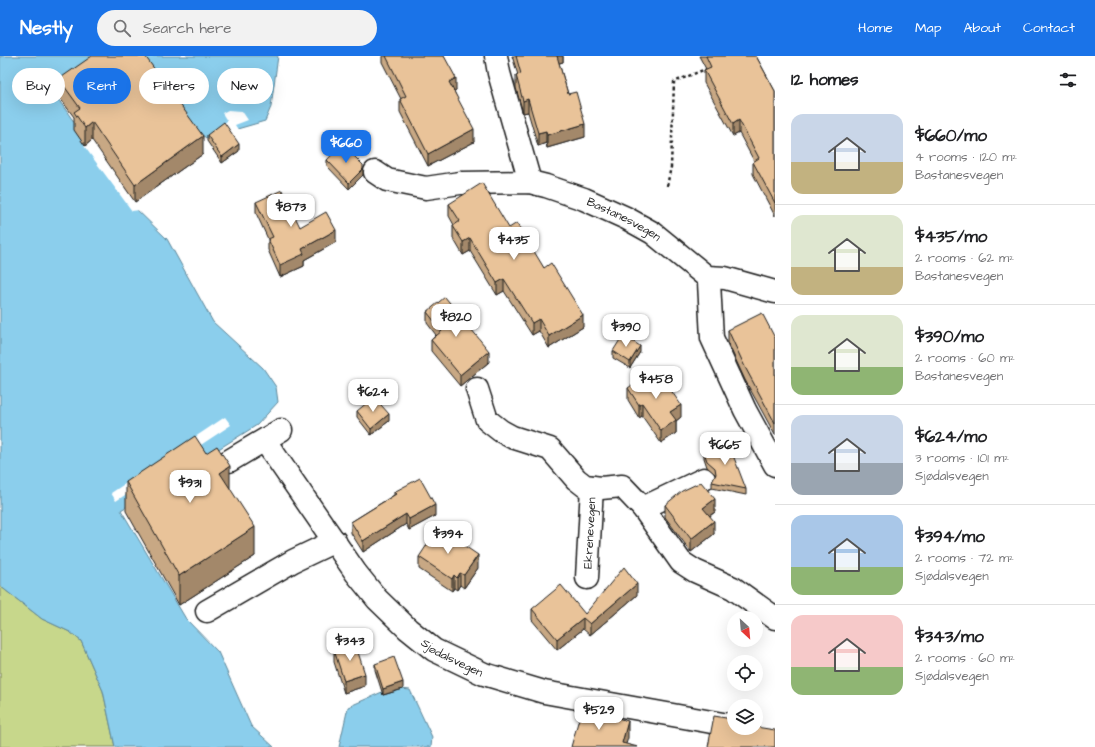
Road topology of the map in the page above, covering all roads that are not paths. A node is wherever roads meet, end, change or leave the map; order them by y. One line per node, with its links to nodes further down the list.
1 (496, 56): 3 (street)
2 (375, 172): 3 (street, Bastanesvegen)
3 (530, 182): 4 (street, Bastanesvegen)
4 (707, 277): 5 (street); 8 (street)
5 (775, 292)
6 (477, 389): 10 (street, Ekrenevegen)
7 (229, 461): 12 (street, Sjødalsvegen)
8 (775, 465)
9 (704, 479): 11 (street)
10 (592, 487): 11 (street, Ekrenevegen); 13 (street, Ekrenevegen)
11 (643, 508): 15 (street, Ekrenevegen)
12 (334, 542): 14 (street); 16 (street, Sjødalsvegen)
13 (586, 578)
14 (207, 611)
15 (775, 618)
16 (727, 725)

